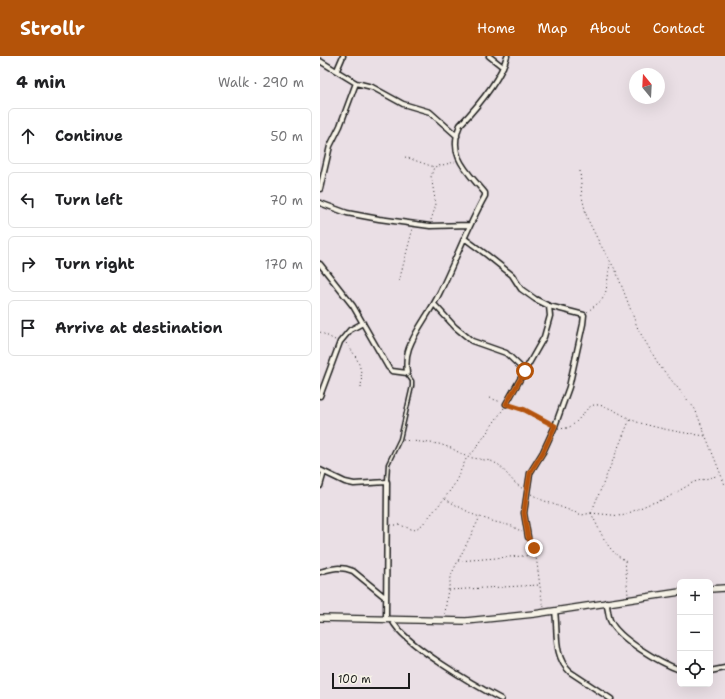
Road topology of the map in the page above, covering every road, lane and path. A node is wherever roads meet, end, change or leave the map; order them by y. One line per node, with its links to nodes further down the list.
1 (343, 56): 6 (street)
2 (490, 56): 5 (street)
3 (507, 56): 5 (street)
4 (320, 61): 6 (street)
5 (503, 67): 8 (street)
6 (337, 70): 7 (street)
7 (356, 83): 8 (street); 13 (street)
8 (457, 136): 10 (street)
9 (405, 157): 11 (path)
10 (459, 161): 11 (path); 16 (street)
11 (434, 167): 17 (path)
12 (580, 171): 19 (path)
13 (320, 189)
14 (320, 203): 15 (street)
15 (414, 224): 17 (street); 21 (path)
16 (470, 225): 17 (street); 18 (street)
17 (430, 226)
18 (464, 238): 22 (street); 23 (street)
19 (610, 262): 24 (path); 37 (path)
20 (320, 264): 25 (street)
21 (399, 280)
22 (434, 304): 28 (street); 29 (street)
23 (549, 306): 24 (street); 28 (street)
24 (584, 315): 36 (street)
25 (363, 323): 27 (street); 29 (street)
26 (320, 332): 27 (path)
27 (341, 340): 30 (street); 31 (path)
28 (525, 371): 34 (street)
29 (407, 373): 38 (lane)
30 (322, 384): 32 (street)
31 (361, 388)
32 (320, 396)
33 (490, 398): 34 (path)
34 (506, 404): 36 (path); 39 (path)
35 (630, 419): 36 (path); 37 (path); 47 (path)
36 (555, 426): 45 (street)
37 (706, 436): 41 (path)
38 (400, 440): 39 (path); 42 (lane)
39 (467, 457): 45 (path); 46 (path)
40 (322, 471): 42 (street); 44 (street)
41 (720, 474): 43 (path); 47 (path)
42 (387, 482): 49 (street)
43 (725, 485)
44 (320, 486)
45 (527, 491): 47 (path); 50 (street)
46 (444, 499): 48 (path); 49 (path)
47 (591, 513): 60 (path)
48 (480, 517): 50 (path); 52 (path)
49 (386, 525): 59 (street)
50 (528, 537): 51 (path)
51 (535, 556): 52 (path); 54 (path)
52 (457, 561): 57 (path)
53 (320, 572): 59 (street)
54 (539, 585): 57 (path); 63 (path)
55 (713, 588): 56 (main road)
56 (725, 588)
57 (448, 590): 66 (path)
58 (677, 592): 60 (main road)
59 (386, 598): 65 (street)
60 (628, 599): 61 (main road)
61 (606, 602): 62 (main road); 67 (street)
62 (555, 610): 63 (main road); 71 (street)
63 (546, 612): 66 (main road)
64 (320, 618): 65 (main road)
65 (389, 619): 66 (main road); 70 (street)
66 (444, 621)
67 (677, 668)
68 (725, 668): 69 (street)
69 (713, 670)
70 (501, 699)
71 (611, 699)

